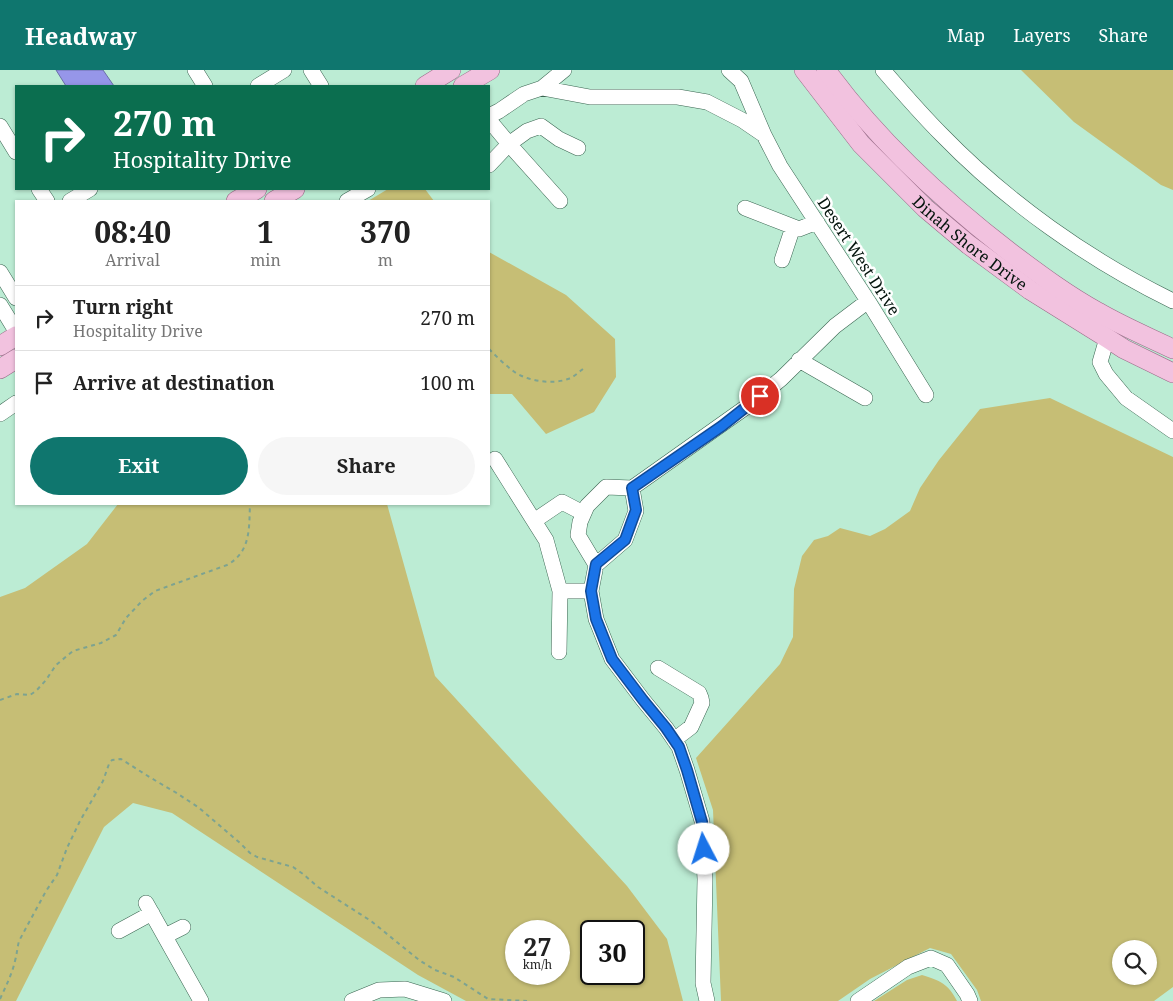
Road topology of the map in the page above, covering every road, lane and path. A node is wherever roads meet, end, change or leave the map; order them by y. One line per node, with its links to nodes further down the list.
1 (196, 70): 11 (street)
2 (284, 70): 12 (street)
3 (311, 70): 13 (street)
4 (451, 70): 14 (main road)
5 (490, 70): 15 (main road)
6 (564, 70): 16 (street)
7 (729, 70): 20 (street, Desert West Drive)
8 (804, 70): 45 (main road, Dinah Shore Drive)
9 (826, 70): 47 (main road, Dinah Shore Drive)
10 (883, 70): 41 (street)
11 (204, 85)
12 (260, 85)
13 (320, 85)
14 (427, 85)
15 (465, 85)
16 (542, 88): 17 (street); 20 (street, Desert West Drive)
17 (490, 117)
18 (490, 119): 21 (street)
19 (0, 126): 23 (street)
20 (764, 135): 35 (street, Desert West Drive)
21 (509, 144): 22 (street); 24 (street); 33 (street)
22 (578, 148)
23 (15, 150)
24 (490, 164)
25 (88, 190): 29 (street)
26 (255, 190): 30 (main road)
27 (293, 190): 31 (main road)
28 (366, 190): 32 (street)
29 (72, 200)
30 (238, 200)
31 (276, 200)
32 (349, 200)
33 (560, 201)
34 (745, 208): 36 (street)
35 (816, 222): 36 (street); 40 (street, Desert West Drive)
36 (793, 227): 37 (street)
37 (782, 260)
38 (0, 272): 39 (street)
39 (15, 296)
40 (868, 301): 50 (street); 54 (street, Desert West Drive)
41 (1173, 301)
42 (0, 305): 43 (street)
43 (15, 329)
44 (15, 337): 46 (main road)
45 (1107, 338): 53 (main road, Dinah Shore Drive); 58 (street)
46 (0, 346)
47 (1173, 349)
48 (490, 351): 51 (path)
49 (15, 360): 52 (main road)
50 (800, 360): 55 (street); 60 (street)
51 (584, 368)
52 (0, 369)
53 (1173, 373)
54 (926, 395)
55 (865, 398)
56 (15, 404): 57 (street)
57 (0, 414)
58 (1173, 431)
59 (494, 459): 63 (street)
60 (632, 488): 62 (street); 64 (street)
61 (250, 505): 69 (path)
62 (584, 513): 63 (street); 64 (street)
63 (534, 521): 65 (street)
64 (596, 564): 66 (street)
65 (560, 591): 66 (street); 67 (street)
66 (591, 591): 70 (street)
67 (559, 652)
68 (658, 668): 70 (street)
69 (0, 700)
70 (674, 740): 79 (street)
71 (183, 927): 73 (street)
72 (119, 931): 73 (street)
73 (165, 936): 75 (street)
74 (0, 998): 78 (path)
75 (201, 1001)
76 (352, 1001): 77 (street)
77 (444, 1001)
78 (527, 1001)
79 (706, 1001)
80 (858, 1001): 81 (street)
81 (970, 1001)

